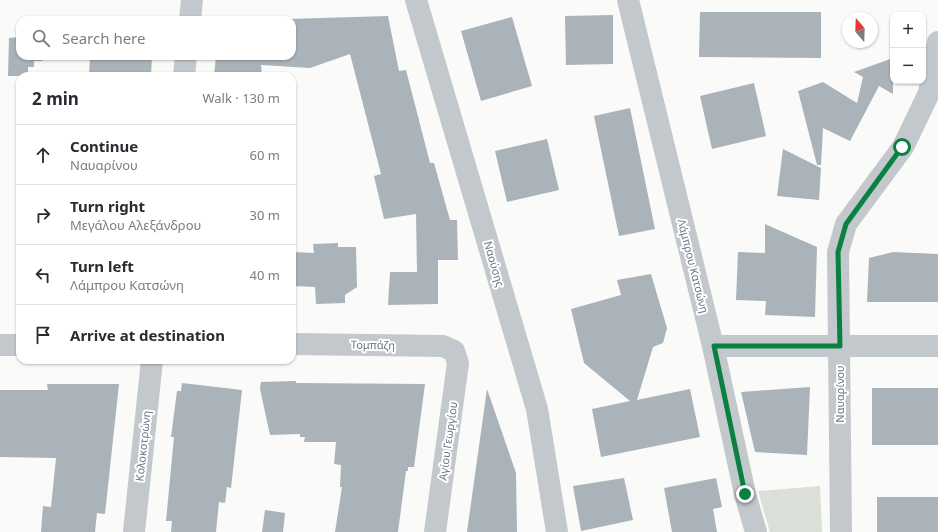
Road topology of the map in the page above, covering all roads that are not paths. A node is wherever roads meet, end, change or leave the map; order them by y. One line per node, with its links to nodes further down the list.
1 (192, 0): 4 (street)
2 (416, 0): 18 (street, Ναούσης)
3 (628, 0): 11 (street, Λάμπρου Κατσώνη)
4 (190, 16)
5 (938, 42): 12 (street, Ναυαρίνου)
6 (186, 60): 7 (street)
7 (184, 72)
8 (296, 344): 14 (street, Τομπάζη)
9 (0, 345): 10 (street)
10 (16, 345)
11 (714, 346): 12 (street); 19 (street, Λάμπρου Κατσώνη)
12 (840, 346): 13 (street); 20 (street, Ναυαρίνου)
13 (938, 346)
14 (454, 351): 17 (street, Αγίου Γεωργίου)
15 (152, 364): 16 (street, Κολοκοτρώνη)
16 (134, 532)
17 (435, 532)
18 (557, 532)
19 (756, 532)
20 (841, 532)

